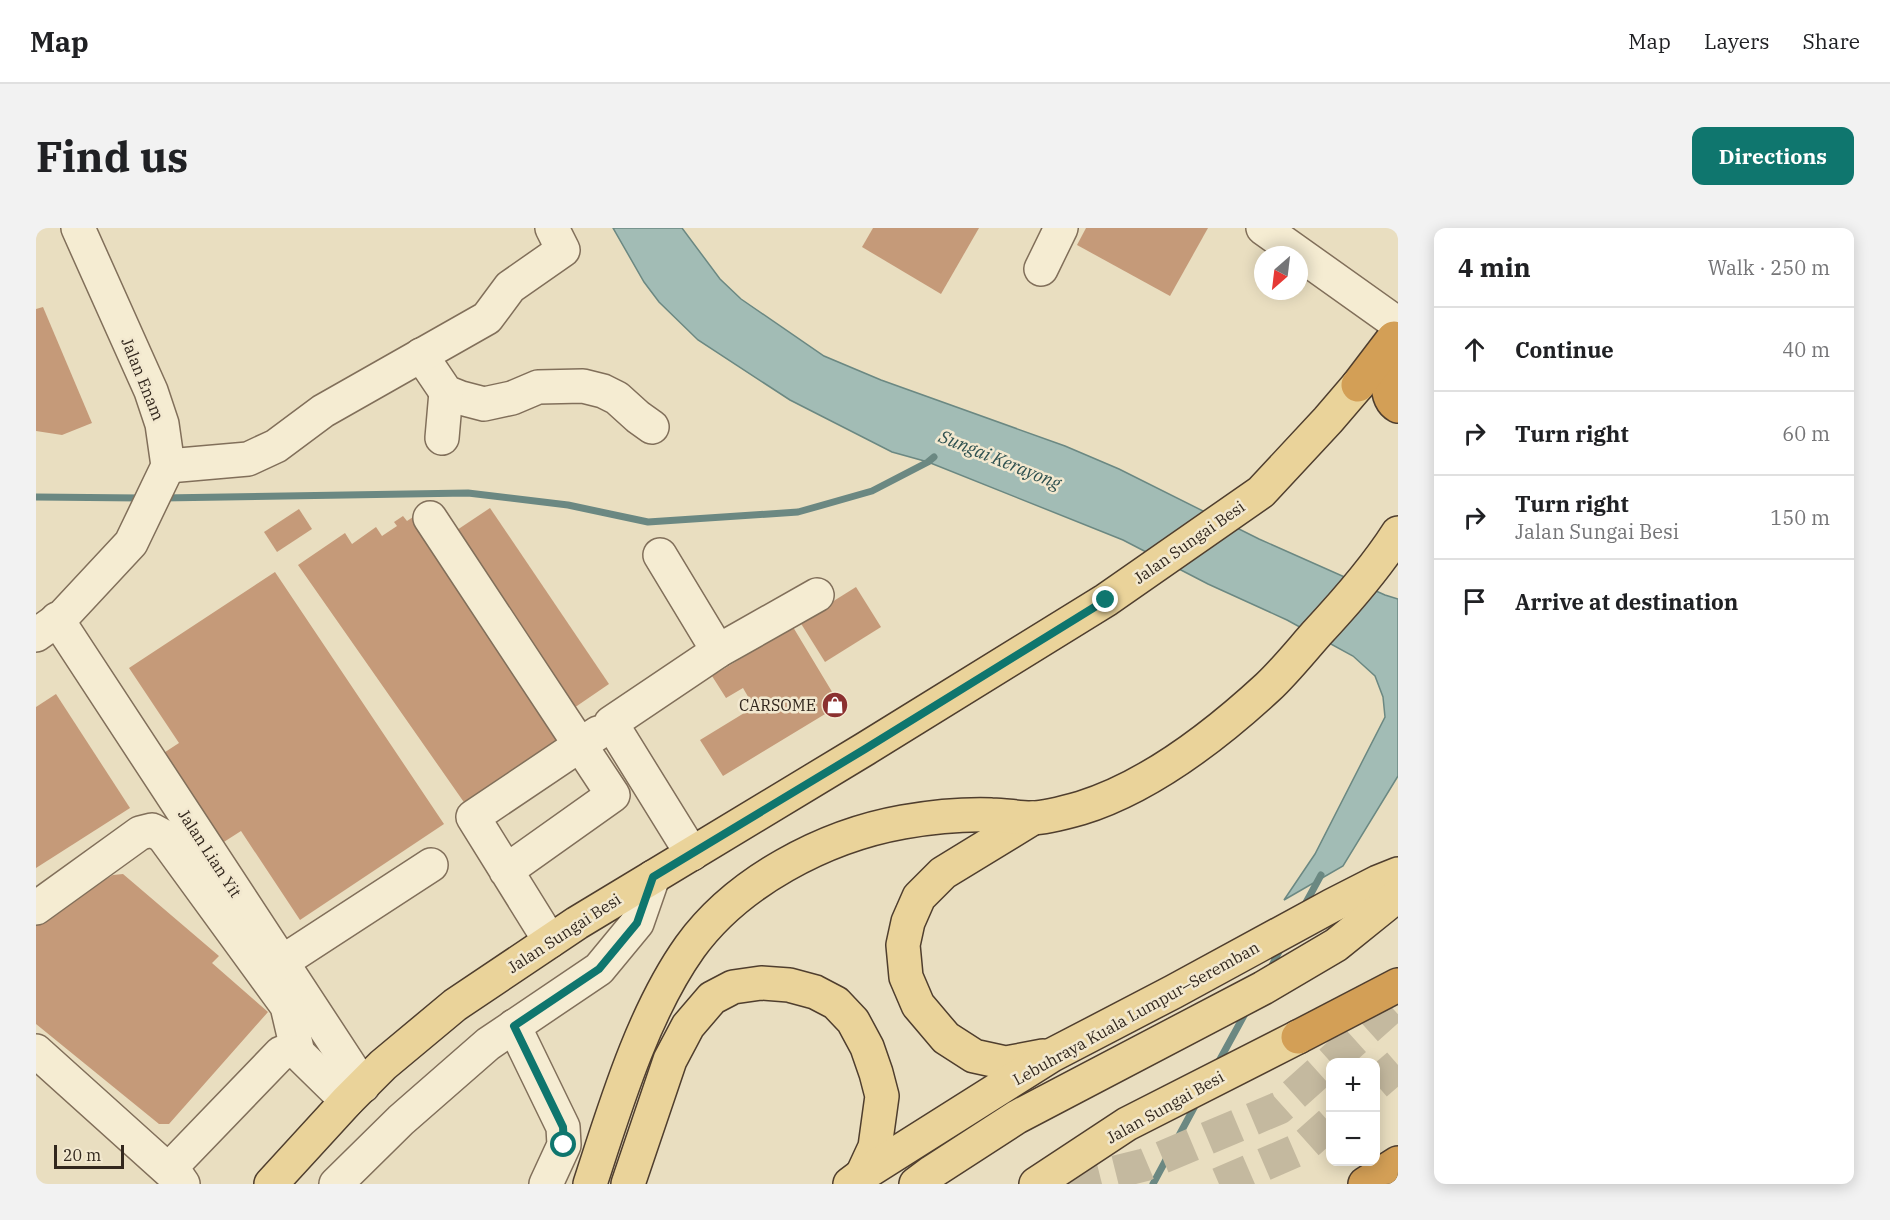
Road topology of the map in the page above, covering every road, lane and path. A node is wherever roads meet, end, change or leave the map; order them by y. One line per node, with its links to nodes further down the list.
1 (78, 228): 13 (street, Jalan Enam)
2 (552, 228): 7 (street)
3 (1061, 228): 5 (street)
4 (1263, 228): 6 (street)
5 (1041, 268)
6 (1397, 332): 8 (highway, Jalan Sungai Besi); 10 (highway)
7 (421, 355): 9 (street); 13 (street)
8 (1358, 385): 23 (main road, Jalan Sungai Besi)
9 (446, 392): 11 (street); 12 (street)
10 (1398, 406)
11 (652, 427)
12 (442, 438)
13 (168, 465): 18 (street)
14 (430, 518): 21 (street)
15 (1393, 541): 22 (main road)
16 (660, 555): 19 (street)
17 (817, 595): 19 (street)
18 (47, 627): 30 (street, Jalan Lian Yit)
19 (718, 651): 20 (street)
20 (611, 723): 21 (street); 23 (street)
21 (580, 745): 25 (street); 25 (street)
22 (1033, 818): 36 (main road); 44 (main road)
23 (692, 854): 26 (main road, Jalan Sungai Besi)
24 (431, 865): 30 (street)
25 (506, 870): 29 (street)
26 (653, 877): 29 (main road, Jalan Sungai Besi); 32 (street)
27 (1391, 883): 36 (main road, Lebuhraya Kuala Lumpur–Seremban); 46 (main road)
28 (36, 908): 35 (street)
29 (550, 941): 37 (main road, Jalan Sungai Besi)
30 (282, 962): 37 (street, Jalan Lian Yit)
31 (1398, 985): 33 (highway)
32 (514, 1026): 42 (street); 43 (street)
33 (1298, 1037): 47 (main road, Jalan Sungai Besi)
34 (36, 1051): 40 (street)
35 (298, 1053): 37 (street); 40 (street)
36 (1052, 1055): 39 (main road, Lebuhraya Kuala Lumpur–Seremban)
37 (355, 1093): 41 (main road, Jalan Sungai Besi)
38 (1398, 1163): 48 (highway)
39 (856, 1179): 45 (main road)
40 (180, 1181)
41 (271, 1184)
42 (336, 1184)
43 (546, 1184)
44 (590, 1184)
45 (628, 1184)
46 (916, 1184)
47 (1036, 1184)
48 (1365, 1184)

